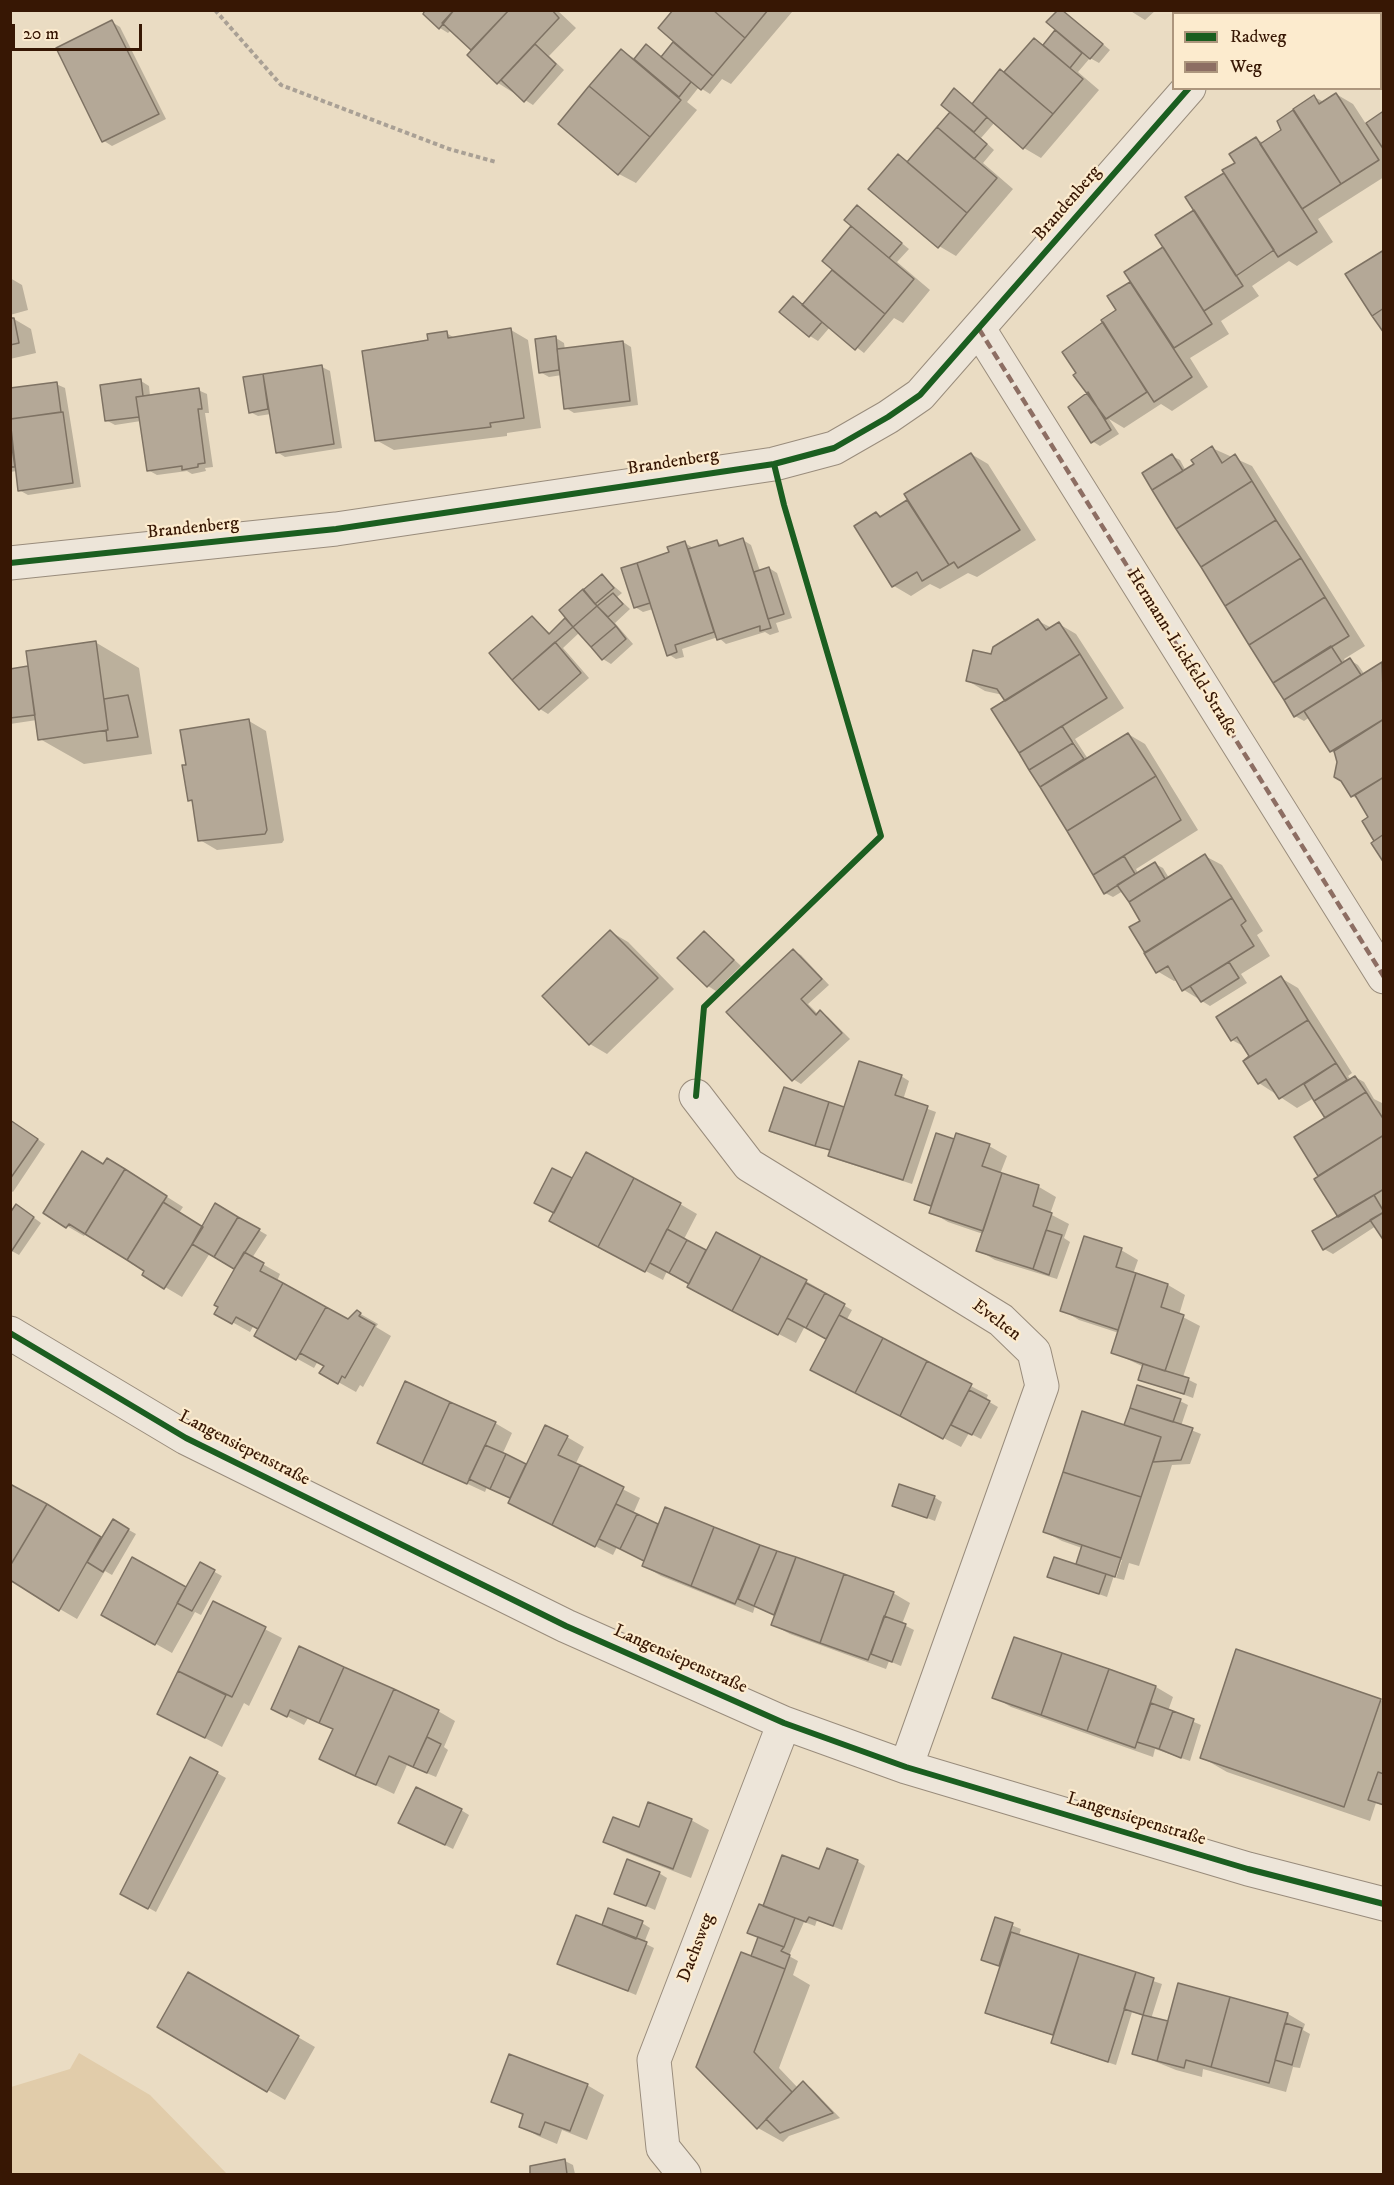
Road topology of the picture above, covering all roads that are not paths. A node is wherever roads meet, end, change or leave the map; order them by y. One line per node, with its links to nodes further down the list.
1 (1187, 90): 2 (street, Brandenberg)
2 (979, 328): 3 (street, Brandenberg); 4 (street, Hermann-Lickfeld-Straße)
3 (10, 563)
4 (1383, 977)
5 (696, 1096): 8 (street, Evelten)
6 (10, 1333): 7 (street, Langensiepenstraße)
7 (784, 1723): 8 (street, Langensiepenstraße); 10 (street, Dachsweg)
8 (906, 1767): 9 (street, Langensiepenstraße)
9 (1383, 1904)
10 (684, 2175)

